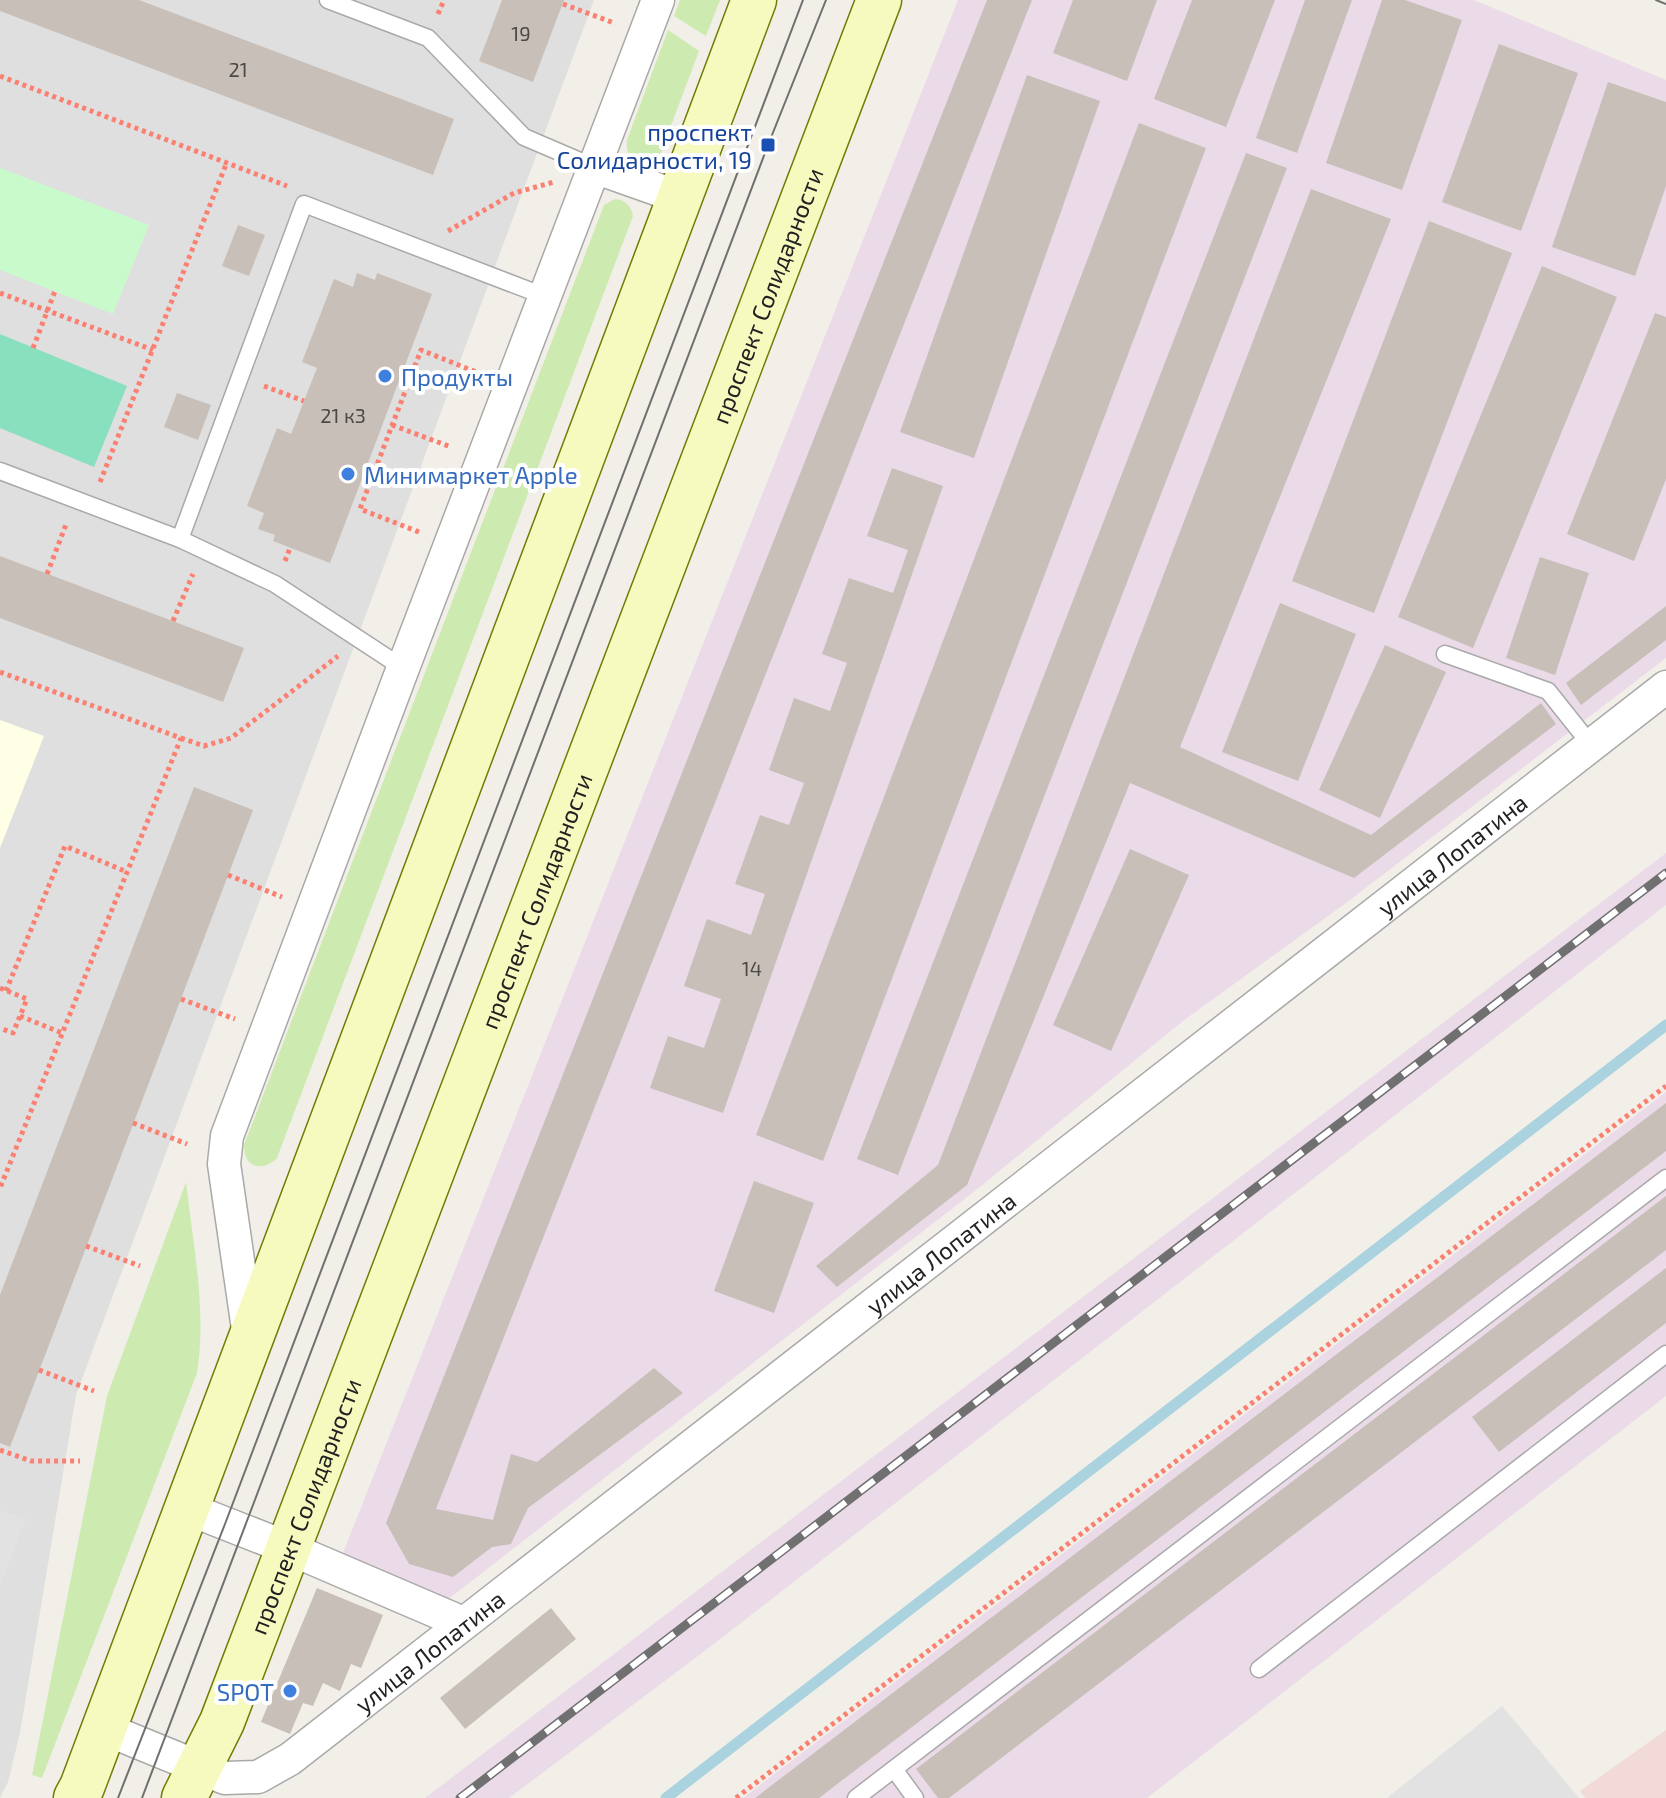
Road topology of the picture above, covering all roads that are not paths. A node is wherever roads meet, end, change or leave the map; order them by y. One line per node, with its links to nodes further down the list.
1 (328, 0): 5 (lane)
2 (658, 0): 5 (street)
3 (754, 0): 6 (main road)
4 (879, 0): 18 (main road, проспект Солидарности)
5 (594, 167): 6 (street); 7 (street)
6 (679, 197): 15 (main road)
7 (544, 296): 9 (lane); 11 (street)
8 (0, 471): 9 (lane)
9 (180, 539): 11 (lane)
10 (1445, 654): 13 (lane)
11 (403, 668): 15 (street)
12 (1666, 687): 13 (street, улица Лопатина)
13 (1591, 745): 19 (street, улица Лопатина)
14 (1666, 1178): 22 (lane)
15 (250, 1339): 17 (main road)
16 (1666, 1354): 20 (lane)
17 (186, 1508): 18 (street); 21 (main road)
18 (288, 1548): 19 (street); 23 (main road, проспект Солидарности)
19 (463, 1623): 23 (street, улица Лопатина)
20 (1259, 1669)
21 (103, 1728): 23 (street, улица Лопатина); 24 (main road)
22 (894, 1769): 25 (lane); 26 (lane)
23 (192, 1783)
24 (76, 1798)
25 (856, 1798)
26 (915, 1798)

